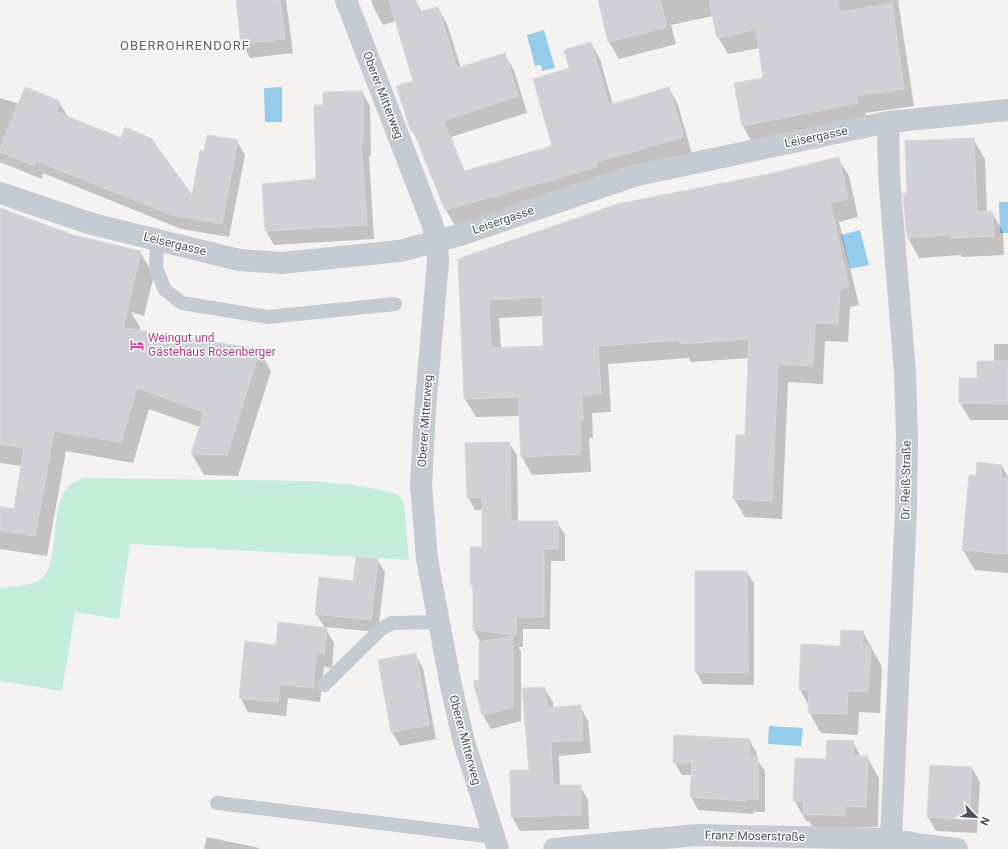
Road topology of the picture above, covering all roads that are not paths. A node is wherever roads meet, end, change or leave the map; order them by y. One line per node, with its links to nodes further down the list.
1 (346, 0): 6 (street, Oberer Mitterweg)
2 (1008, 110): 3 (street, Leisergasse)
3 (888, 122): 6 (street, Leisergasse); 11 (street, Dr. Reiß-Straße)
4 (0, 193): 5 (street, Leisergasse)
5 (157, 240): 6 (street, Leisergasse); 7 (lane)
6 (437, 242): 8 (street, Oberer Mitterweg)
7 (394, 304)
8 (439, 622): 9 (lane); 12 (street, Oberer Mitterweg)
9 (324, 685)
10 (217, 803): 12 (lane)
11 (891, 839): 13 (street, Franz Moserstraße); 14 (street, Franz Moserstraße)
12 (496, 843)
13 (554, 849)
14 (957, 849)

